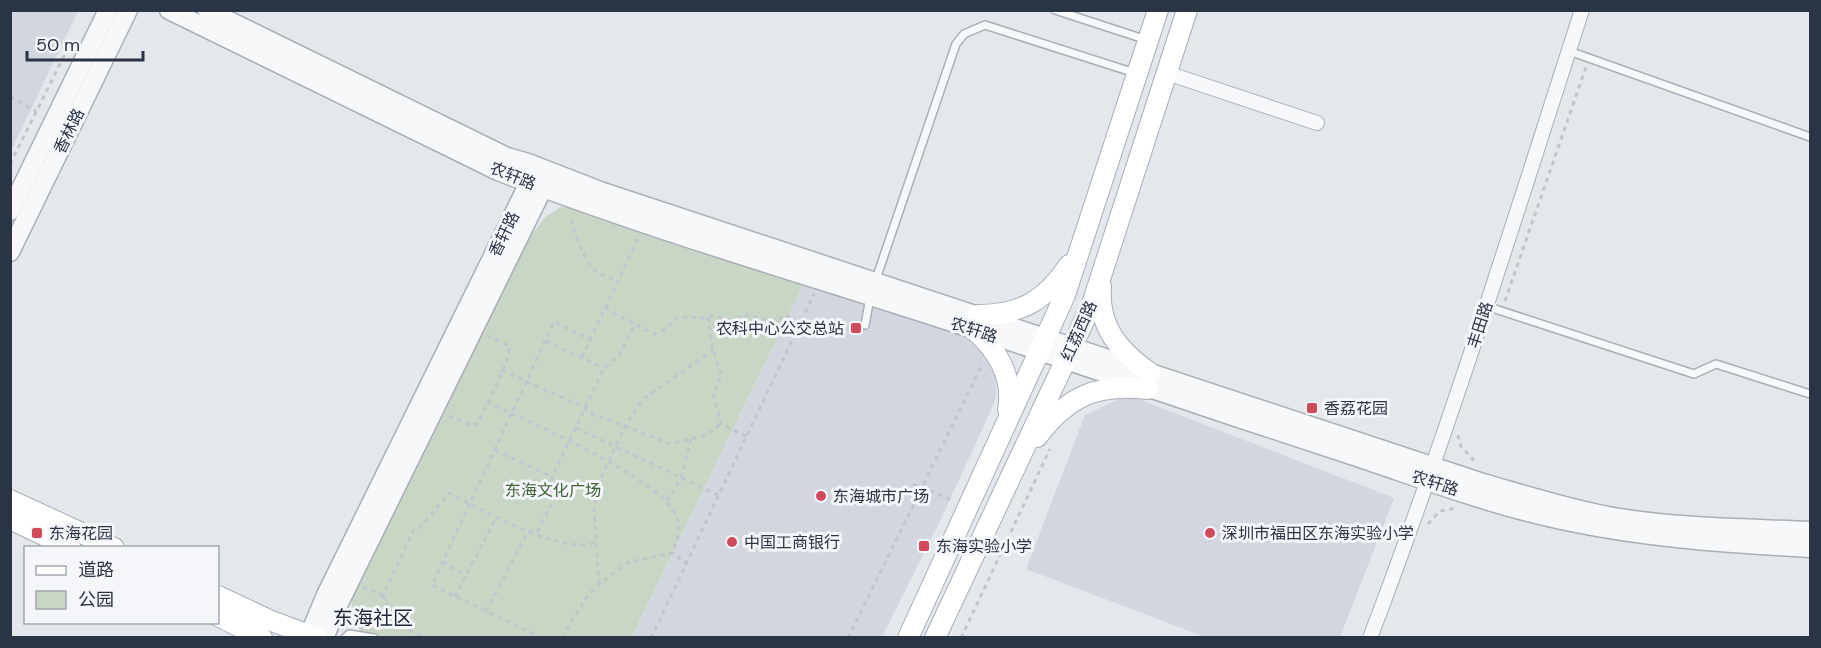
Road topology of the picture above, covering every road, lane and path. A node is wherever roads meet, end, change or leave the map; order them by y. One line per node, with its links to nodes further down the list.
1 (108, 10): 21 (street, 香林路)
2 (128, 10): 21 (street, 香林路)
3 (169, 10): 20 (street, 农轩路)
4 (207, 10): 20 (street, 农轩路)
5 (1055, 10): 9 (lane)
6 (1158, 10): 9 (main road, 红荔西路)
7 (1187, 10): 13 (main road, 红荔西路)
8 (1582, 10): 11 (street, 丰田路)
9 (1148, 40): 14 (main road, 红荔西路)
10 (76, 46): 16 (path)
11 (1569, 51): 12 (lane); 30 (street, 丰田路)
12 (1589, 58): 18 (lane); 32 (path)
13 (1167, 73): 17 (street); 26 (main road, 红荔西路)
14 (1137, 74): 24 (main road, 红荔西路); 28 (lane)
15 (10, 97): 16 (path)
16 (36, 111): 19 (path)
17 (1317, 123)
18 (1810, 137)
19 (10, 164)
20 (538, 181): 28 (street, 农轩路); 38 (street, 香轩路); 99 (street, 香轩路)
21 (16, 207): 25 (street, 香林路)
22 (571, 220): 27 (path)
23 (641, 232): 27 (path)
24 (1083, 239): 34 (main road); 41 (main road, 红荔西路)
25 (10, 252)
26 (1102, 273): 43 (main road, 红荔西路); 49 (main road)
27 (618, 281): 31 (path)
28 (873, 289): 34 (street, 农轩路); 37 (lane)
29 (815, 293): 36 (path)
30 (1486, 306): 32 (lane); 68 (street, 丰田路)
31 (605, 308): 35 (path); 39 (path)
32 (1502, 311): 50 (lane)
33 (708, 316): 35 (path); 36 (path); 42 (path)
34 (975, 322): 41 (street, 农轩路); 56 (main road)
35 (635, 323): 46 (path)
36 (798, 325): 60 (path)
37 (865, 325)
38 (474, 329): 47 (path); 53 (street, 香轩路)
39 (590, 339): 40 (path); 45 (path)
40 (546, 341): 45 (path); 48 (path)
41 (1042, 345): 43 (street, 农轩路); 56 (main road, 红荔西路)
42 (713, 350): 55 (path); 57 (path)
43 (1069, 354): 49 (street, 农轩路); 66 (main road, 红荔西路)
44 (986, 356): 73 (path)
45 (582, 357): 46 (path)
46 (604, 368): 52 (path)
47 (502, 370): 48 (path); 51 (path)
48 (527, 381): 52 (path); 54 (path)
49 (1149, 381): 66 (main road); 68 (street, 农轩路)
50 (1810, 394)
51 (487, 402): 53 (path); 54 (path)
52 (585, 408): 57 (path); 58 (path)
53 (435, 410): 92 (street, 香轩路)
54 (512, 414): 62 (path); 65 (path)
55 (722, 423): 60 (path); 61 (path)
56 (1005, 425): 78 (main road, 红荔西路)
57 (625, 426): 61 (path); 63 (path)
58 (575, 428): 62 (path); 63 (path)
59 (1458, 435): 72 (path)
60 (746, 436): 74 (path)
61 (691, 439): 70 (path)
62 (569, 441): 67 (path); 69 (path)
63 (616, 446): 67 (path); 70 (path)
64 (1050, 448): 110 (path)
65 (495, 450): 69 (path); 77 (path)
66 (1018, 460): 109 (main road, 红荔西路)
67 (608, 463): 76 (path); 84 (path)
68 (1430, 473): 72 (street, 农轩路); 111 (street, 丰田路)
69 (552, 477): 82 (path)
70 (681, 478): 74 (path); 76 (path)
71 (913, 484): 73 (path)
72 (1465, 485): 81 (street, 农轩路); 83 (path); 87 (street, 农轩路)
73 (922, 488): 78 (path); 107 (path)
74 (718, 495): 90 (path)
75 (10, 500): 86 (main road)
76 (666, 501): 88 (path)
77 (470, 503): 79 (path); 89 (path); 94 (path)
78 (968, 507): 108 (main road, 红荔西路)
79 (497, 516): 82 (path); 91 (path)
80 (10, 519): 85 (main road)
81 (1810, 531)
82 (528, 532): 84 (path); 97 (path)
83 (1424, 533)
84 (596, 542): 93 (path)
85 (66, 546)
86 (110, 546)
87 (1810, 548)
88 (673, 553): 90 (path); 93 (path)
89 (442, 562): 91 (path); 96 (path)
90 (686, 563): 106 (path)
91 (466, 576): 96 (path)
92 (350, 581): 94 (path); 99 (street, 香轩路)
93 (599, 584): 105 (path)
94 (383, 595): 103 (path)
95 (219, 596): 99 (main road)
96 (455, 597): 97 (path)
97 (486, 612): 104 (path)
98 (219, 616): 100 (main road)
99 (314, 637)
100 (262, 638)
101 (345, 638): 102 (lane)
102 (374, 638)
103 (425, 638)
104 (542, 638)
105 (562, 638)
106 (651, 638)
107 (848, 638)
108 (908, 638)
109 (935, 638)
110 (962, 638)
111 (1370, 638)

